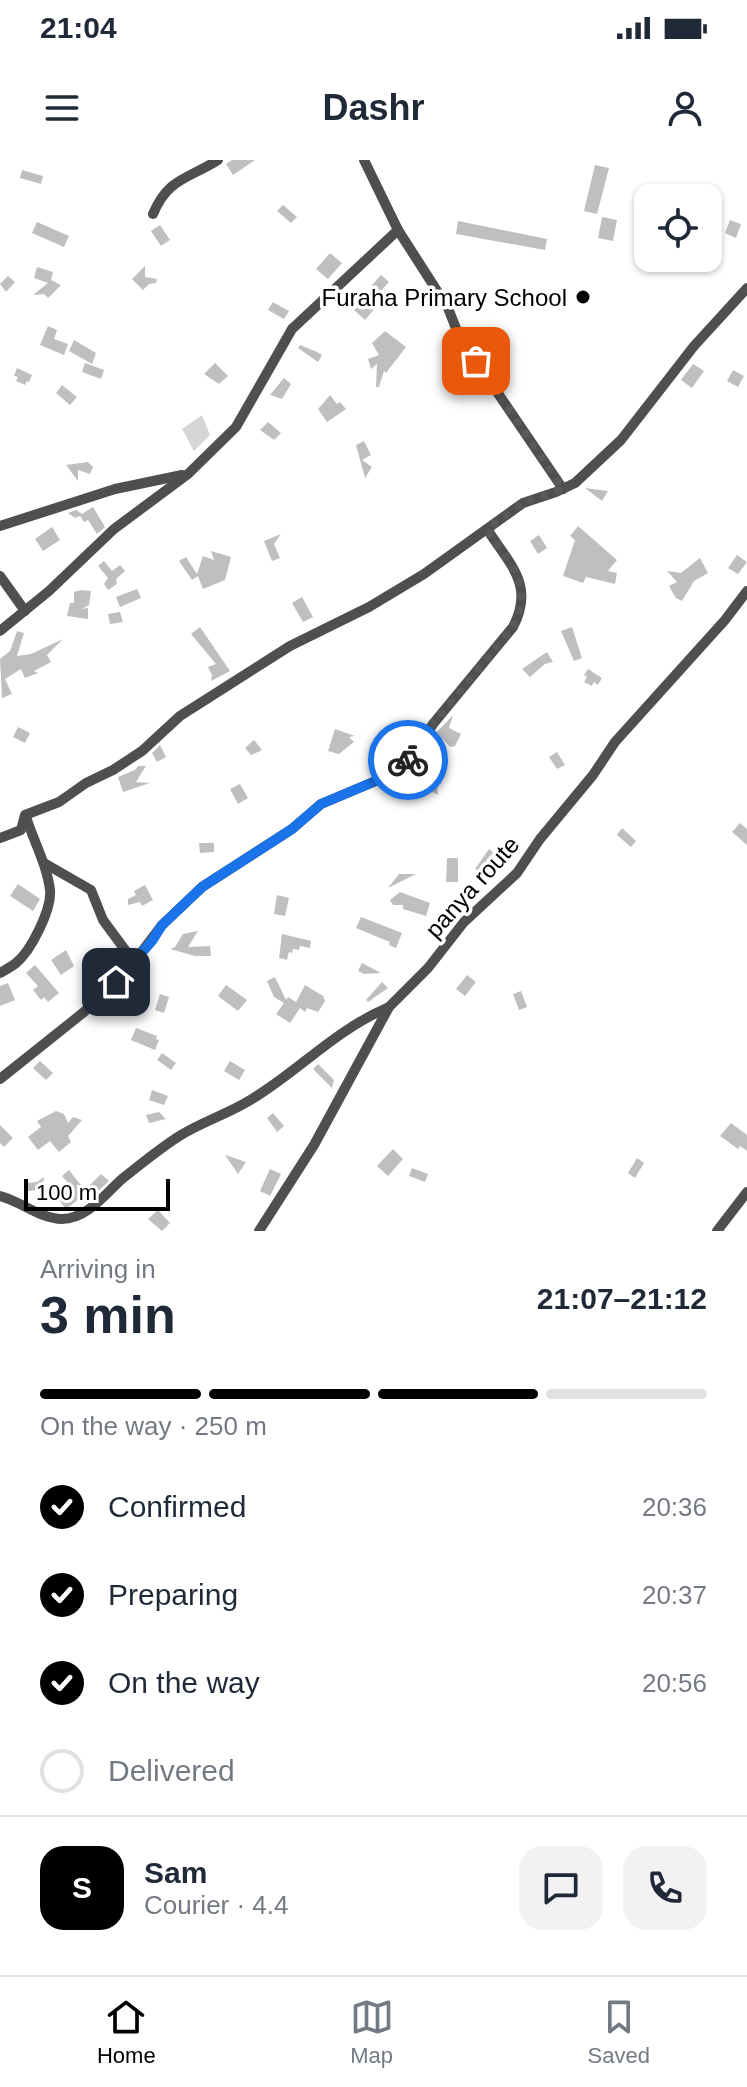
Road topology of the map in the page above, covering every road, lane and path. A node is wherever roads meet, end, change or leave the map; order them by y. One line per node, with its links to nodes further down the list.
1 (218, 160): 3 (street)
2 (364, 160): 4 (street)
3 (153, 214)
4 (398, 230): 6 (street); 7 (street)
5 (747, 288): 7 (street)
6 (188, 474): 8 (street); 12 (street)
7 (563, 489): 9 (street)
8 (0, 526)
9 (487, 529): 14 (street); 17 (street)
10 (0, 576): 12 (street)
11 (747, 591): 19 (street, panya route)
12 (25, 611): 13 (street)
13 (0, 631)
14 (25, 815): 15 (street); 16 (street)
15 (0, 838)
16 (44, 863): 17 (street); 18 (street)
17 (134, 962): 20 (street)
18 (0, 973)
19 (389, 1007): 22 (street); 23 (street, panya route)
20 (0, 1079)
21 (747, 1192): 24 (street)
22 (0, 1196)
23 (259, 1231)
24 (717, 1231)

